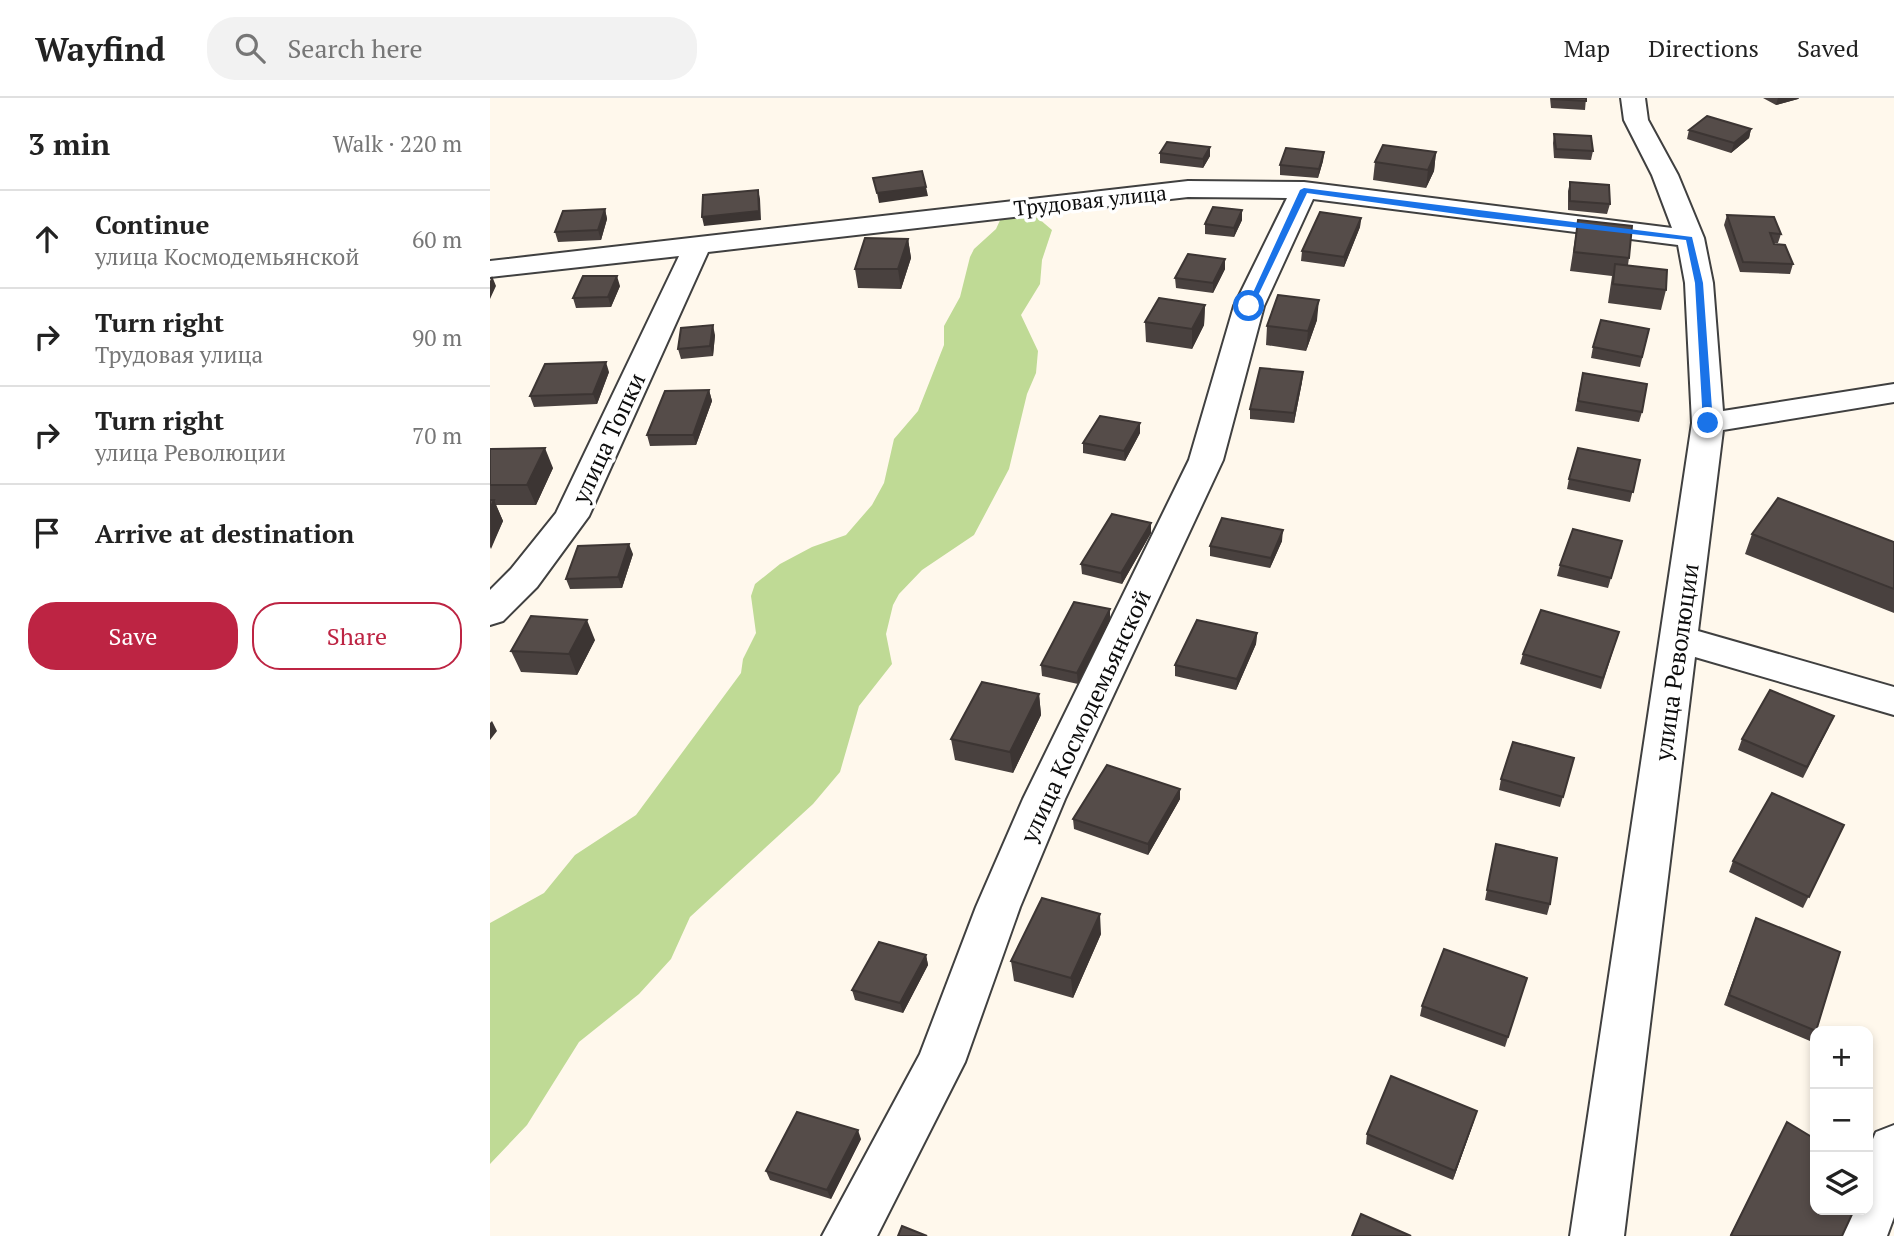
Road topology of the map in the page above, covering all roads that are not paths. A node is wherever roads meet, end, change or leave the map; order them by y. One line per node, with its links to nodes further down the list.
1 (1633, 98): 3 (street, улица Революции)
2 (1304, 190): 3 (street, Трудовая улица); 4 (street, Трудовая улица); 12 (street, улица Космодемьянской)
3 (1690, 238): 7 (street, улица Революции)
4 (697, 246): 5 (street, Трудовая улица); 8 (street, улица Топки)
5 (490, 269)
6 (1894, 393): 7 (street)
7 (1708, 423): 9 (street, улица Революции)
8 (490, 612)
9 (1680, 639): 10 (street); 13 (street, улица Революции)
10 (1894, 701)
11 (1894, 1149): 14 (street)
12 (849, 1236)
13 (1597, 1236)
14 (1860, 1236)

